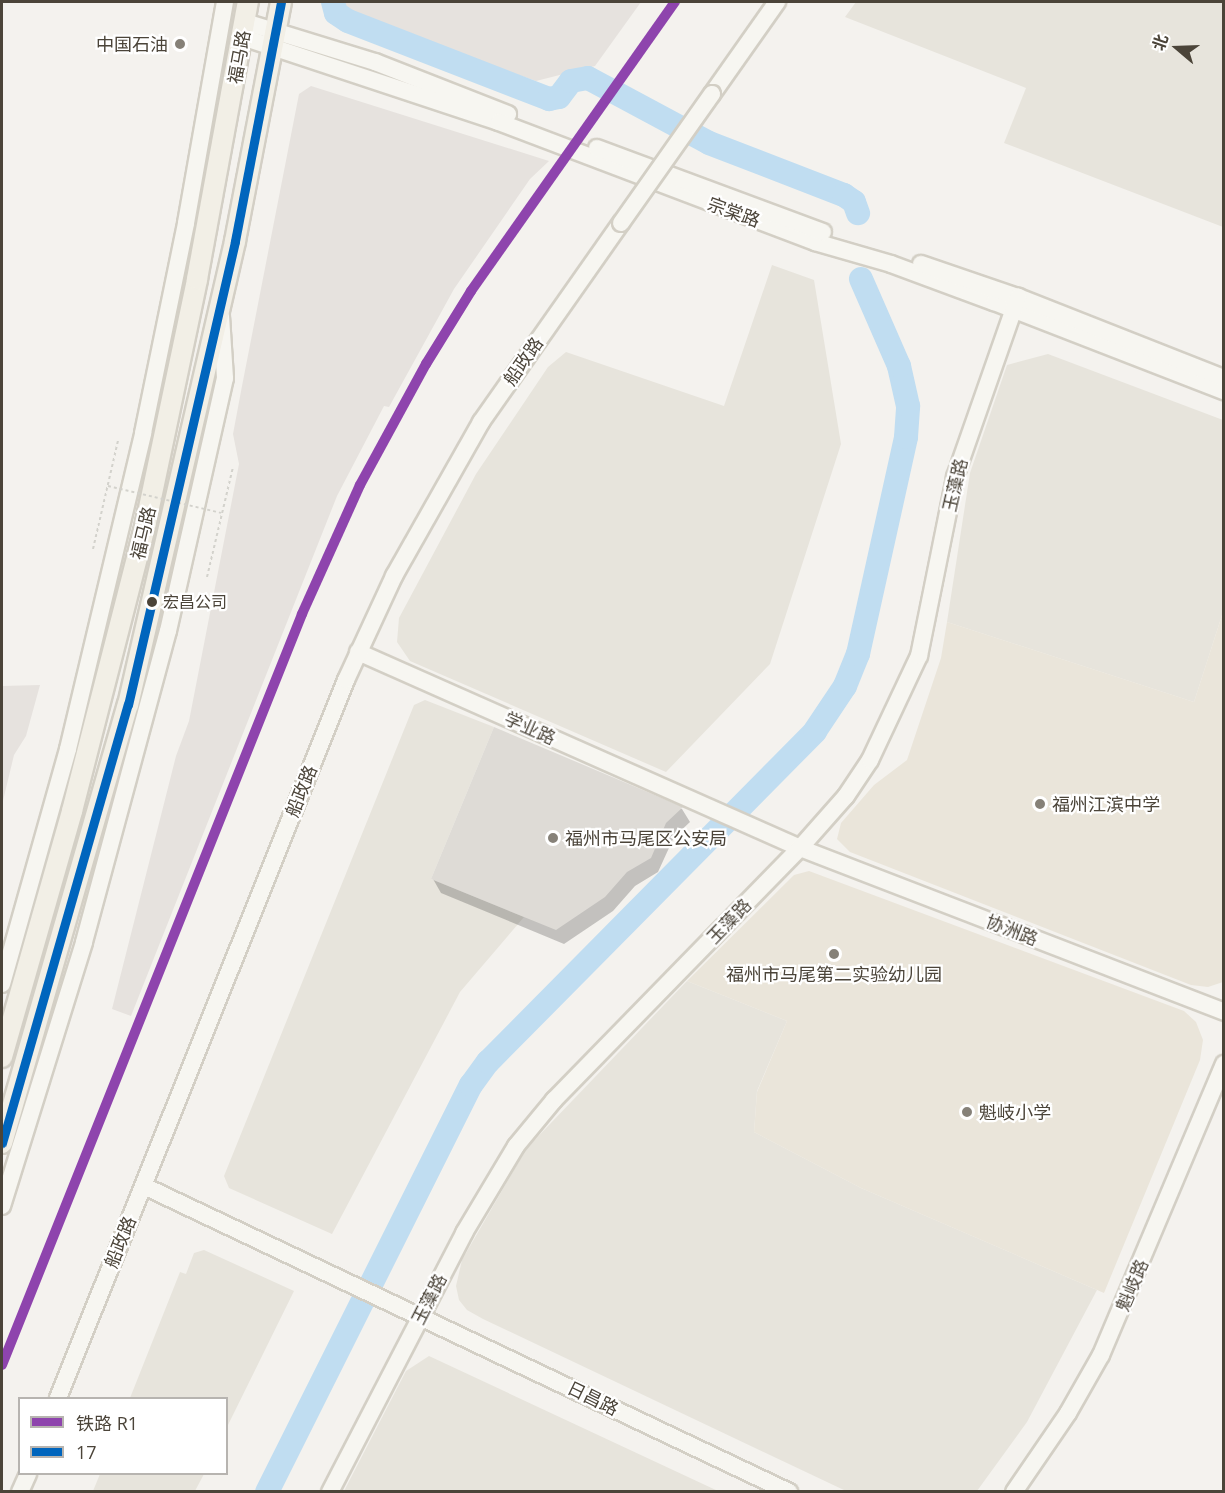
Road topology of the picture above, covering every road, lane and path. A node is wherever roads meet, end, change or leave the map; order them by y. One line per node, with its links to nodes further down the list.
1 (225, 2): 20 (street)
2 (248, 2): 5 (main road, 福马路)
3 (281, 2): 6 (main road, 福马路)
4 (777, 2): 17 (street, 船政路, bridge)
5 (244, 29): 6 (street, 宗棠路); 22 (main road, 福马路)
6 (274, 38): 7 (street, 宗棠路); 8 (main road, 福马路)
7 (1015, 303): 9 (street, 宗棠路); 10 (street, 宗棠路); 19 (street, 玉藻路)
8 (220, 306): 24 (main road, 福马路); 26 (street)
9 (1224, 378)
10 (1224, 391)
11 (118, 441): 13 (path)
12 (233, 467): 14 (path)
13 (108, 486): 14 (path, bridge); 15 (path)
14 (221, 513): 16 (path)
15 (93, 549)
16 (207, 577)
17 (358, 652): 18 (street, 学业路); 25 (street, 船政路)
18 (765, 832): 19 (street, 协洲路)
19 (800, 848): 21 (street, 协洲路); 27 (street, 玉藻路)
20 (2, 984)
21 (1224, 1012)
22 (2, 1057)
23 (1224, 1064): 33 (street, 魁岐路)
24 (2, 1143)
25 (144, 1186): 27 (street, 日昌路); 28 (street, 船政路)
26 (2, 1206)
27 (420, 1315): 31 (street, 玉藻路); 32 (street, 日昌路)
28 (58, 1397)
29 (27, 1475): 30 (street)
30 (20, 1491)
31 (330, 1491)
32 (789, 1491)
33 (1014, 1491)

